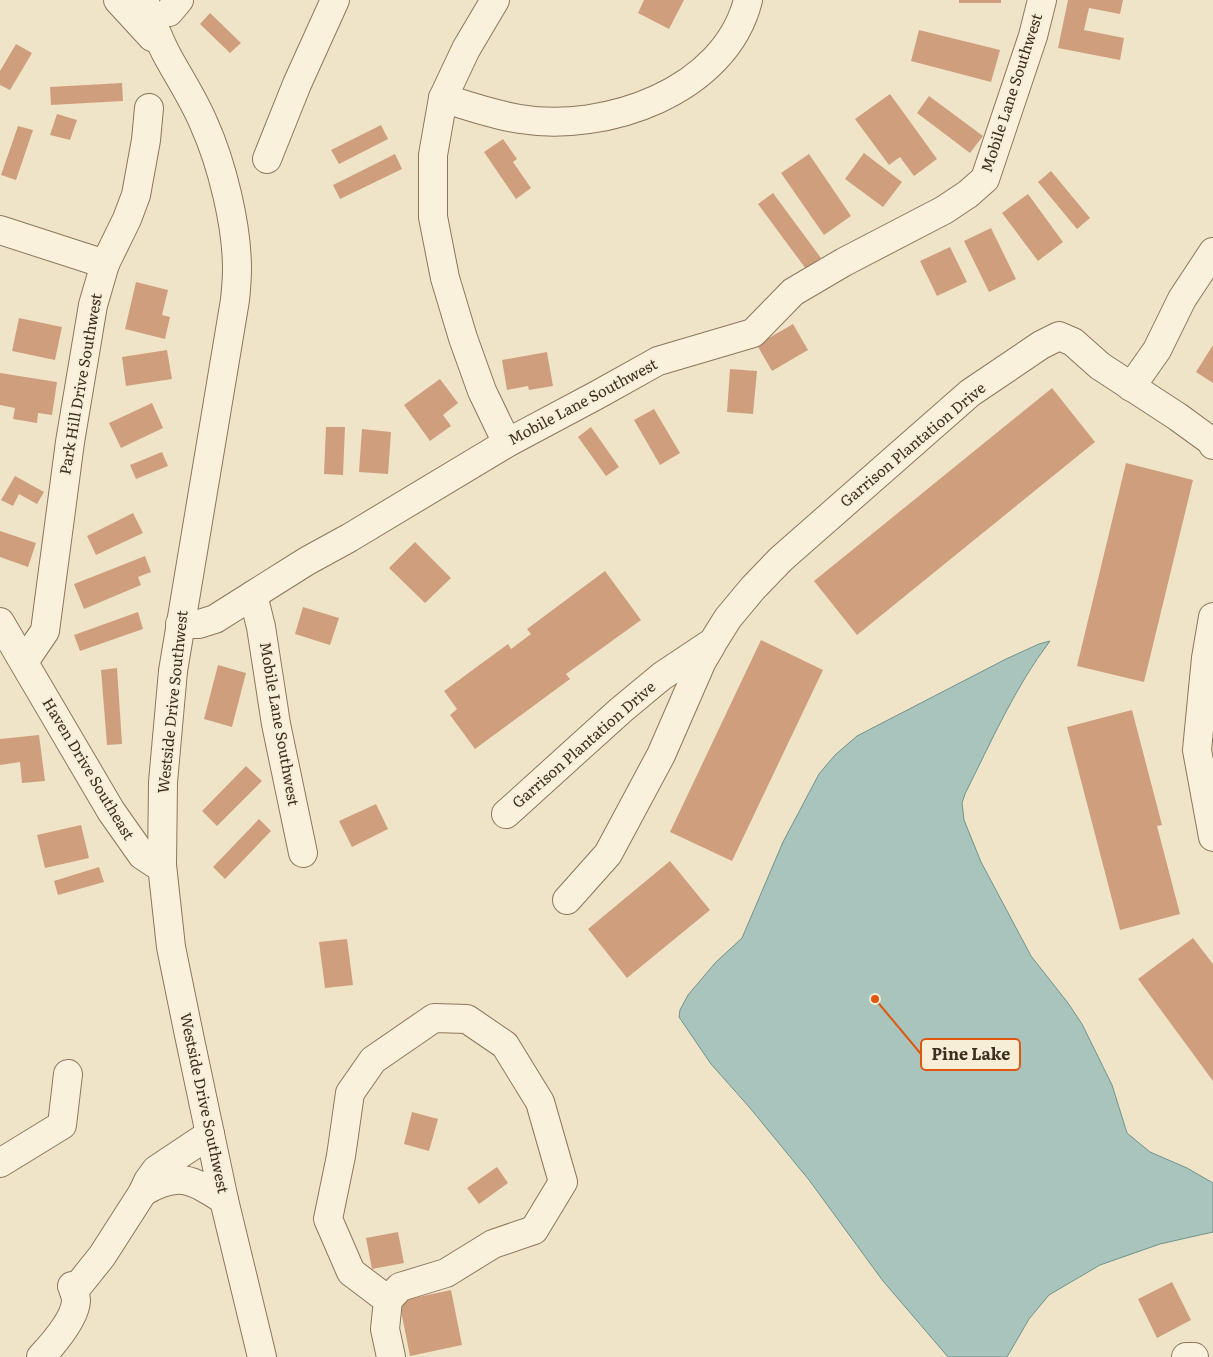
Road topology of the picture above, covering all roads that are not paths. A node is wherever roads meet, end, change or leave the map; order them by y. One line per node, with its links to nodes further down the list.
1 (118, 0): 7 (street, Westside Drive Southwest)
2 (144, 0): 7 (street, Westside Drive Southwest)
3 (335, 0): 10 (street)
4 (495, 0): 8 (street)
5 (748, 0): 8 (street)
6 (1042, 0): 15 (street, Mobile Lane Southwest)
7 (167, 56): 20 (street, Westside Drive Southwest)
8 (443, 98): 15 (street)
9 (149, 108): 13 (street, Park Hill Drive Southwest)
10 (267, 158)
11 (0, 230): 13 (street)
12 (1213, 252): 14 (street)
13 (105, 264): 22 (street, Park Hill Drive Southwest)
14 (1131, 387): 16 (street, Garrison Plantation Drive); 21 (street, Garrison Plantation Drive)
15 (507, 443): 17 (street, Mobile Lane Southwest)
16 (1213, 445)
17 (252, 594): 20 (street, Mobile Lane Southwest); 25 (street, Mobile Lane Southwest)
18 (1213, 617): 24 (street)
19 (0, 622): 22 (street, Haven Drive Southeast)
20 (180, 624): 26 (street, Westside Drive Southwest)
21 (713, 642): 23 (street, Garrison Plantation Drive); 27 (street, Garrison Plantation Drive)
22 (24, 662): 26 (street, Haven Drive Southeast)
23 (506, 814)
24 (1213, 838)
25 (303, 853)
26 (162, 864): 29 (street, Westside Drive Southwest)
27 (567, 900)
28 (68, 1074): 30 (street)
29 (210, 1134): 31 (street); 32 (street, Westside Drive Southwest)
30 (0, 1162)
31 (143, 1192): 32 (street); 34 (street)
32 (224, 1200): 35 (street, Westside Drive Southwest)
33 (388, 1300): 33 (street); 36 (street)
34 (41, 1357)
35 (262, 1357)
36 (392, 1357)
37 (1186, 1357): 38 (street)
38 (1194, 1357)

